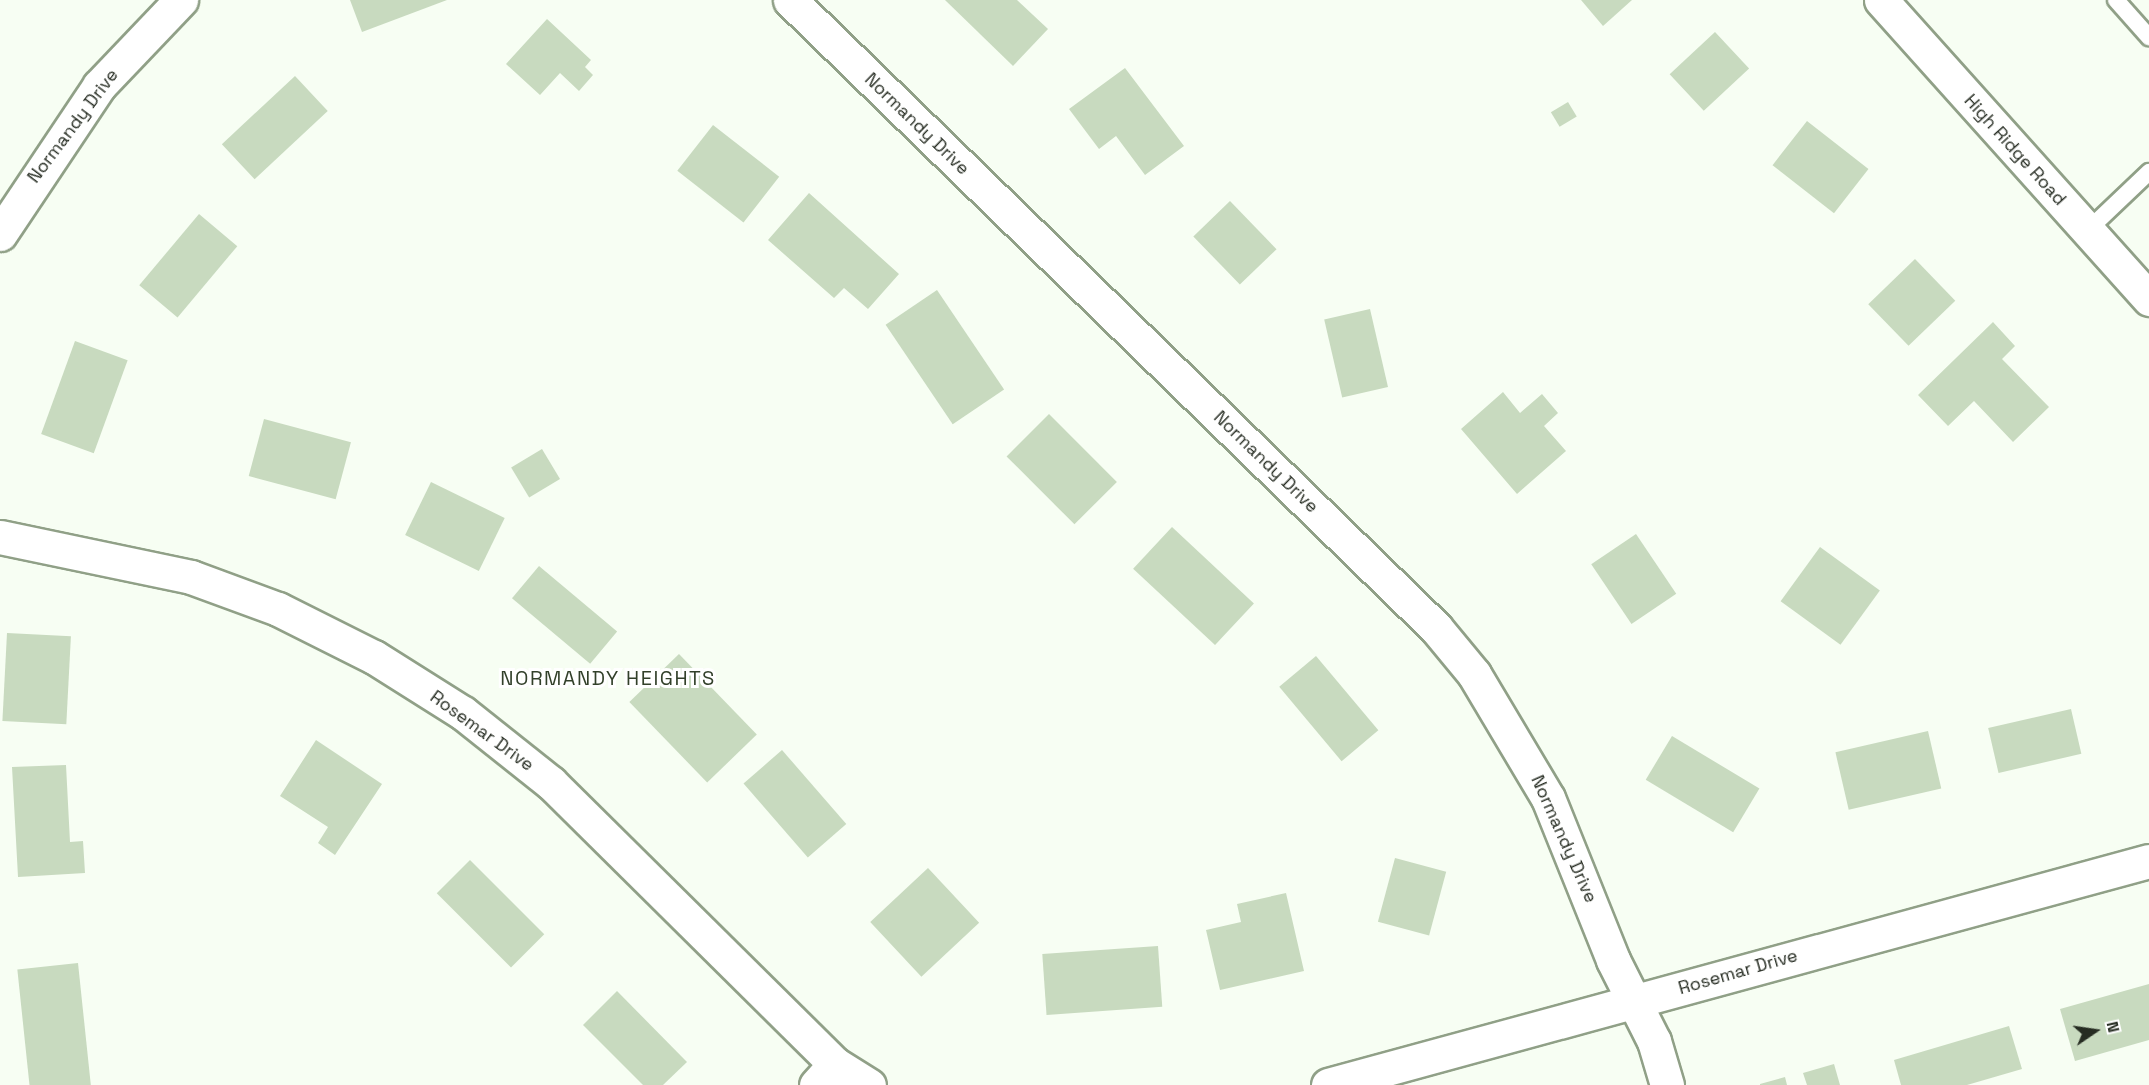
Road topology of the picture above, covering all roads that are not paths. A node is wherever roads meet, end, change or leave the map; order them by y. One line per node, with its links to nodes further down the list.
1 (181, 0): 8 (street, Normandy Drive)
2 (790, 0): 12 (street, Normandy Drive)
3 (2116, 0): 5 (lane)
4 (1893, 4): 7 (street, High Ridge Road)
5 (2149, 37)
6 (2149, 172): 7 (lane)
7 (2087, 231): 9 (street, High Ridge Road)
8 (0, 234)
9 (2149, 299)
10 (0, 537): 13 (street, Rosemar Drive)
11 (2149, 861): 12 (street, Rosemar Drive)
12 (1634, 1002): 15 (street, Rosemar Drive); 16 (street, Normandy Drive)
13 (826, 1075): 14 (street, Rosemar Drive)
14 (869, 1085)
15 (1328, 1085)
16 (1666, 1085)

